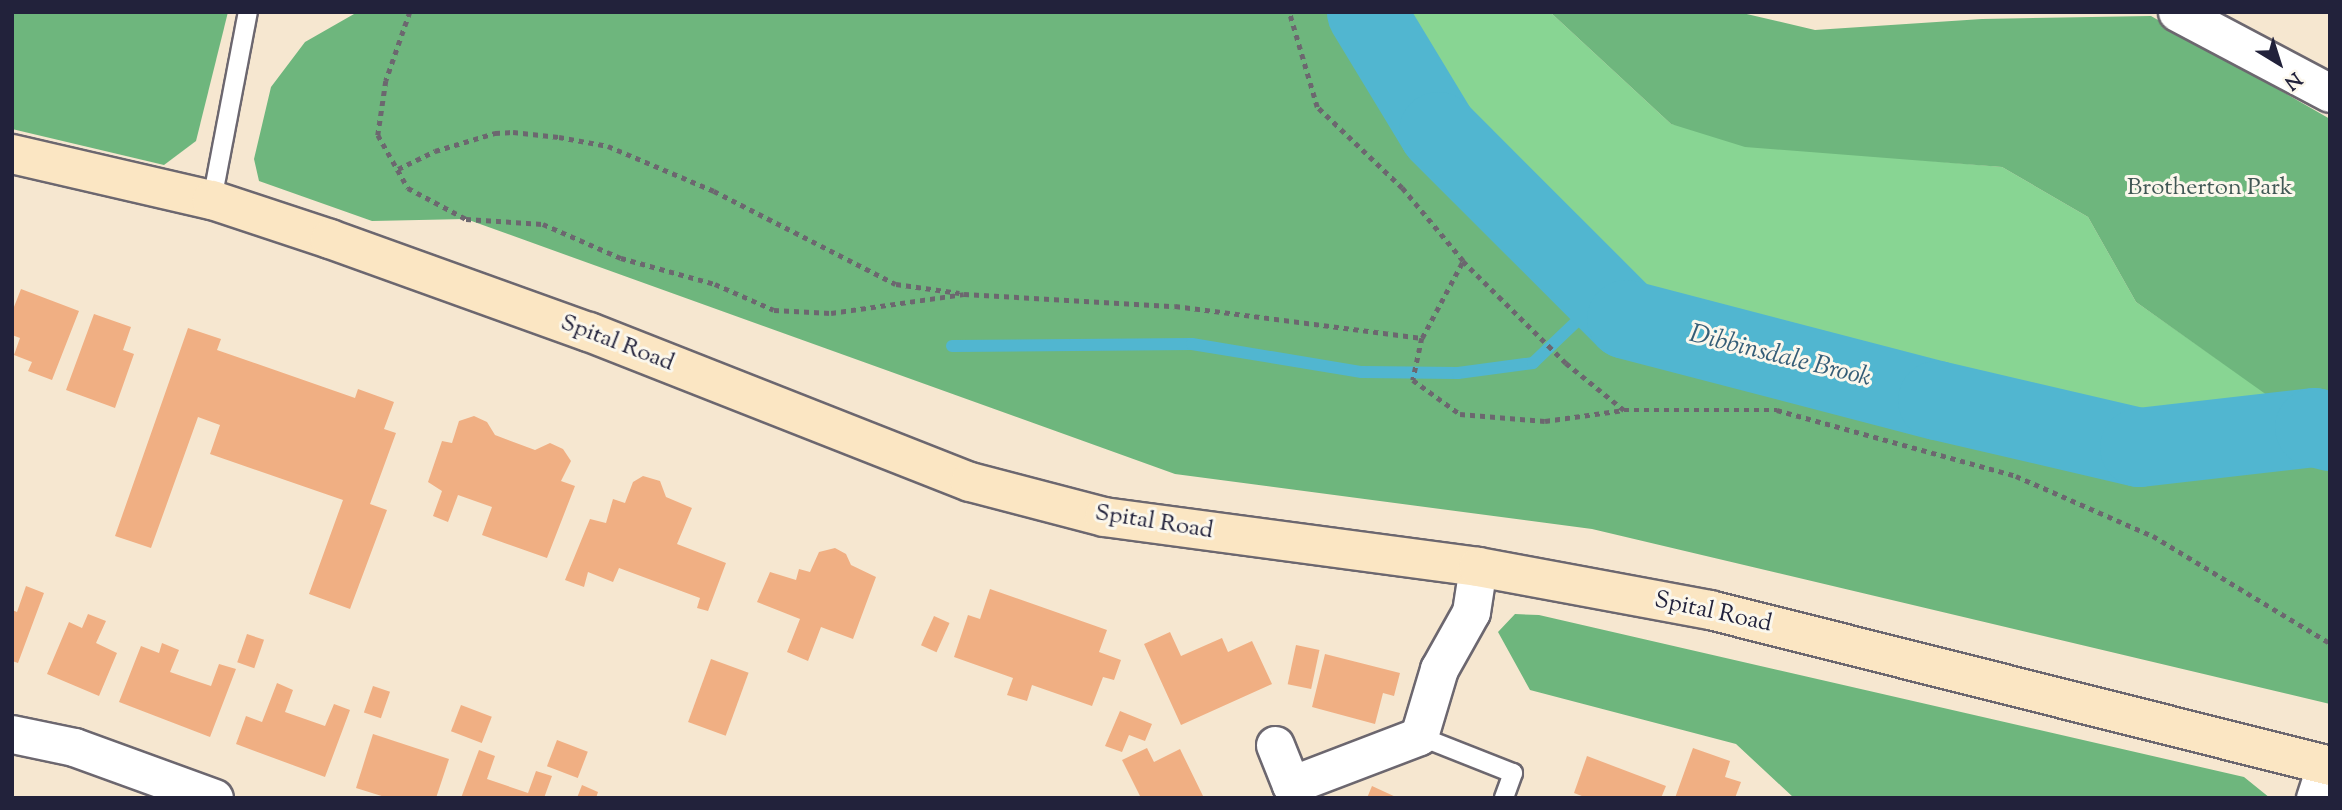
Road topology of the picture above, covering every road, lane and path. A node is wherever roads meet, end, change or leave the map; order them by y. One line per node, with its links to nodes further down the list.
1 (248, 12): 8 (lane)
2 (410, 12): 7 (path)
3 (1289, 12): 9 (path)
4 (2178, 12): 5 (street)
5 (2330, 93)
6 (12, 154): 8 (main road, Spital Road)
7 (398, 169): 10 (path); 10 (path)
8 (212, 200): 13 (main road, Spital Road)
9 (1463, 261): 11 (path); 12 (path)
10 (964, 294): 11 (path)
11 (1422, 338): 12 (path)
12 (1624, 410): 14 (path)
13 (1478, 567): 16 (street); 18 (main road, Spital Road)
14 (2330, 643)
15 (12, 734): 19 (street)
16 (1419, 736): 17 (street); 20 (lane)
17 (1275, 745)
18 (2324, 776)
19 (214, 798)
20 (1504, 798)

